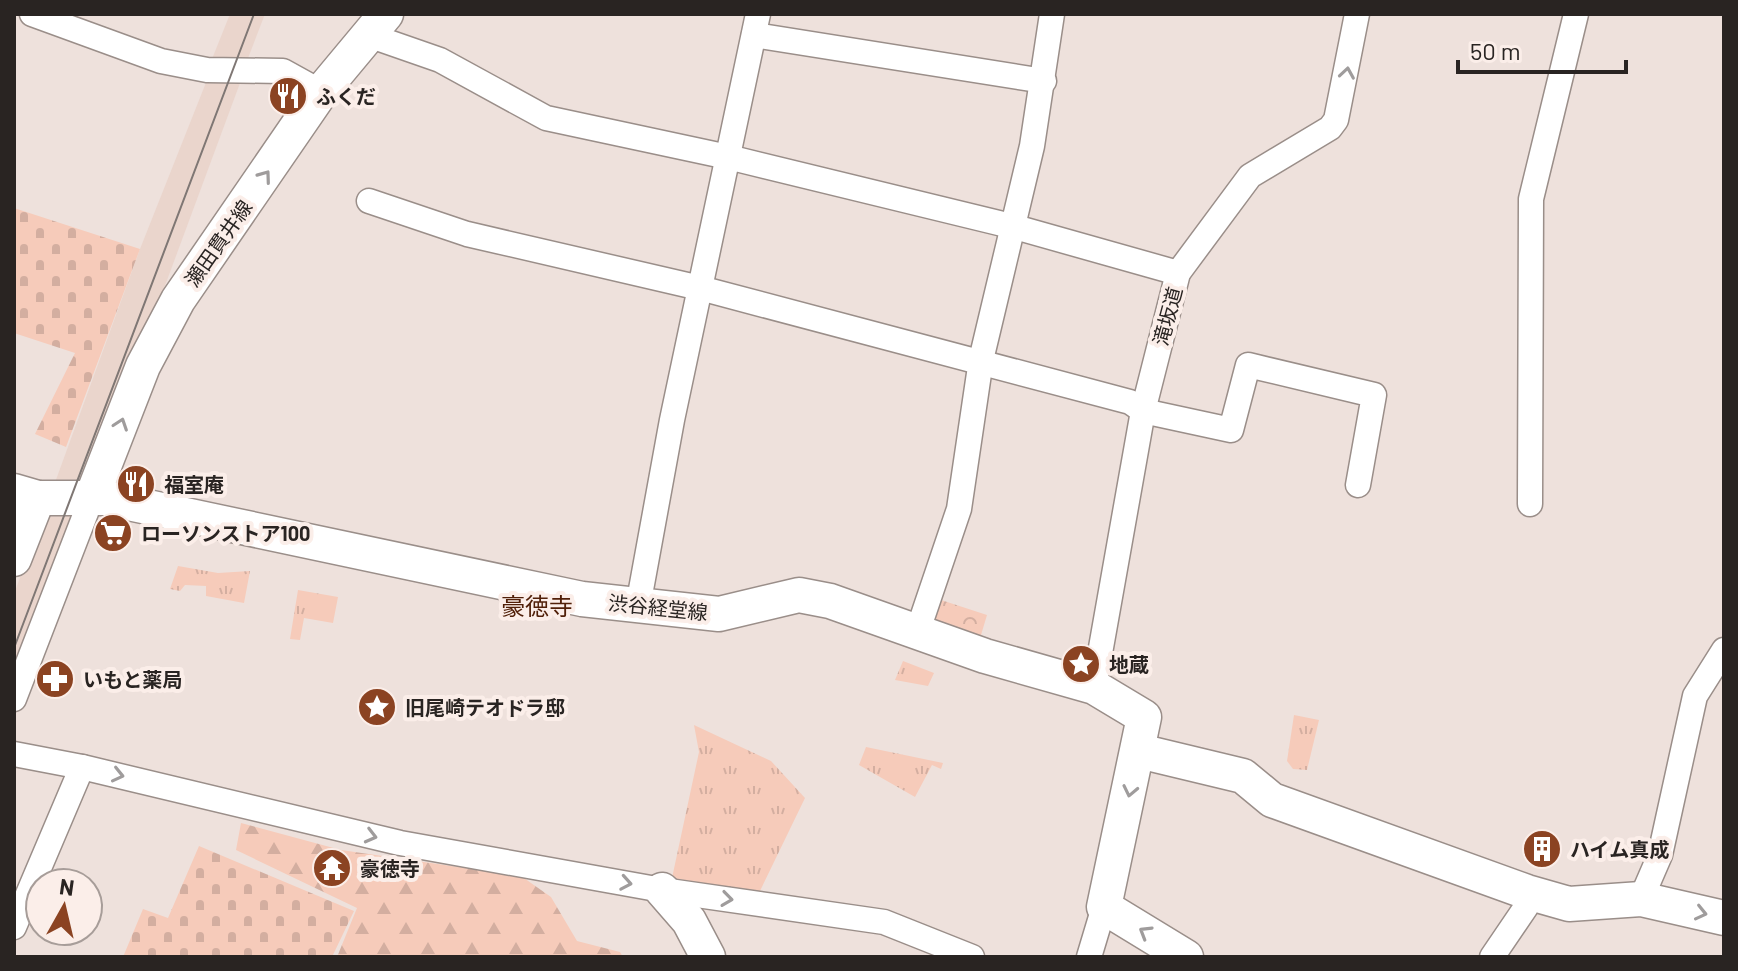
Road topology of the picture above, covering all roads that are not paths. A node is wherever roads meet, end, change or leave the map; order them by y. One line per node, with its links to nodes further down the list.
1 (32, 14): 8 (street)
2 (1052, 14): 7 (street)
3 (1357, 14): 12 (street, 滝坂道, one-way to 3)
4 (1576, 14): 19 (street)
5 (378, 25): 8 (main road, 瀬田貫井線); 9 (street)
6 (756, 25): 7 (street); 9 (street)
7 (1044, 81): 11 (street)
8 (321, 92): 18 (main road, 瀬田貫井線, one-way to 8)
9 (728, 157): 11 (street); 13 (street)
10 (369, 201): 13 (street)
11 (1015, 227): 12 (street); 14 (street)
12 (1178, 273): 15 (street, 滝坂道)
13 (700, 288): 14 (street); 21 (street)
14 (981, 360): 15 (street); 22 (street)
15 (1143, 411): 16 (street); 24 (street, 滝坂道)
16 (1358, 485)
17 (26, 495): 18 (main road, 渋谷経堂線); 20 (main road)
18 (92, 497): 21 (main road, 渋谷経堂線); 25 (street)
19 (1530, 504)
20 (14, 559)
21 (638, 606): 22 (main road, 渋谷経堂線)
22 (917, 633): 24 (main road, 渋谷経堂線)
23 (1724, 650): 31 (street)
24 (1094, 687): 26 (main road, 渋谷経堂線)
25 (14, 699)
26 (1139, 751): 29 (main road); 33 (main road, 渋谷経堂線, one-way to 33)
27 (14, 754): 28 (street)
28 (82, 767): 30 (street, one-way to 30); 36 (street)
29 (1243, 776): 32 (main road); 34 (street)
30 (662, 890): 37 (main road); 38 (street, one-way to 38)
31 (1641, 899): 32 (main road); 35 (main road, one-way to 35)
32 (1569, 904): 34 (street)
33 (1104, 907): 39 (street); 40 (main road, one-way to 33)
34 (1526, 907): 41 (street)
35 (1724, 918)
36 (14, 927)
37 (708, 957)
38 (972, 957)
39 (1089, 957)
40 (1186, 957)
41 (1492, 957)

